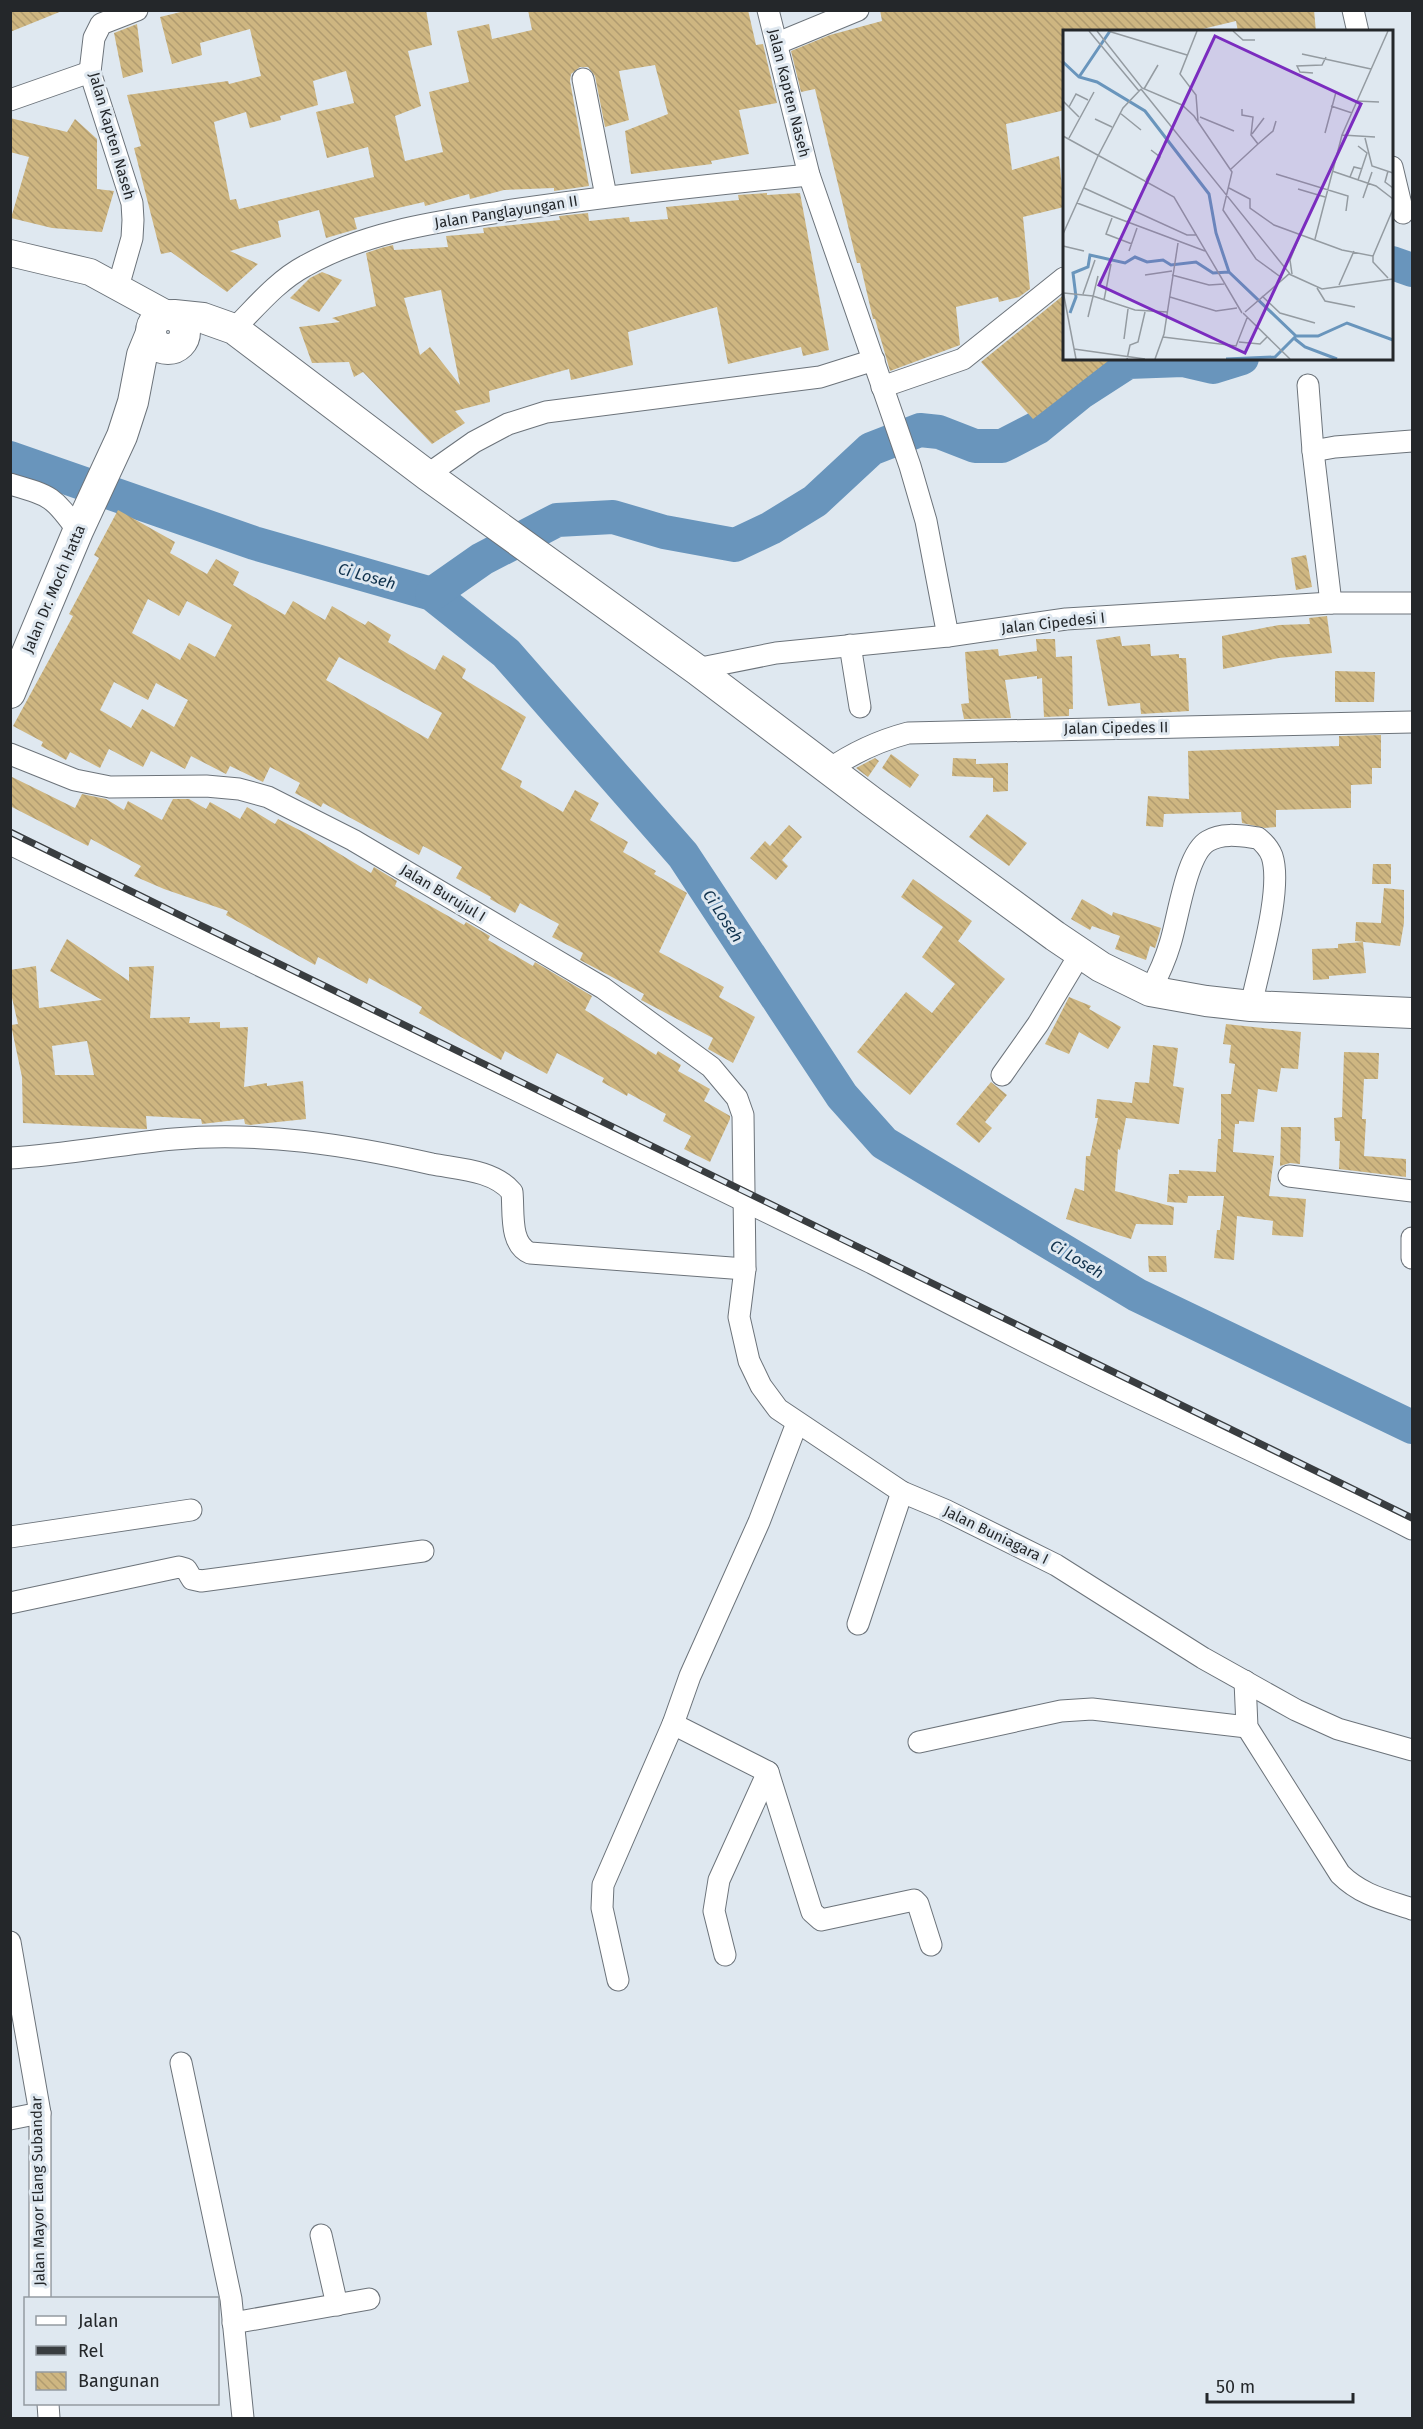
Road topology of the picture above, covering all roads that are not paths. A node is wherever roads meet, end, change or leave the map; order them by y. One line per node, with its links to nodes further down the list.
1 (137, 10): 7 (street, Jalan Kapten Naseh)
2 (768, 10): 6 (street, Jalan Kapten Naseh)
3 (858, 10): 6 (street)
4 (1353, 10): 5 (street)
5 (1358, 30)
6 (778, 43): 11 (street, Jalan Kapten Naseh)
7 (90, 72): 9 (street); 17 (street, Jalan Kapten Naseh)
8 (583, 79): 12 (street)
9 (10, 100)
10 (1393, 171): 13 (street)
11 (809, 175): 12 (street, Jalan Panglayungan II); 20 (street, Jalan Kapten Naseh)
12 (606, 196): 18 (street, Jalan Panglayungan II)
13 (1403, 213)
14 (10, 253): 15 (main road)
15 (90, 272): 17 (main road); 19 (main road)
16 (1063, 280): 22 (street)
17 (118, 287): 19 (main road)
18 (234, 329): 19 (highway); 25 (highway)
19 (167, 330): 27 (highway, Jalan Dr. Moch Hatta)
20 (874, 360): 22 (street, Jalan Kapten Naseh); 25 (street)
21 (1308, 385): 24 (street)
22 (882, 387): 30 (street, Jalan Kapten Naseh)
23 (1413, 441): 24 (street)
24 (1313, 451): 28 (street)
25 (427, 475): 32 (highway)
26 (10, 484): 27 (street)
27 (81, 525): 33 (highway, Jalan Dr. Moch Hatta)
28 (1331, 603): 29 (street, Jalan Cipedesi I); 30 (street, Jalan Cipedesi I)
29 (1413, 603)
30 (948, 636): 31 (street, Jalan Cipedesi I)
31 (850, 645): 32 (street, Jalan Cipedesi I); 34 (street)
32 (696, 669): 37 (highway)
33 (10, 693)
34 (860, 707)
35 (1413, 722): 37 (street, Jalan Cipedes II)
36 (10, 754): 47 (street, Jalan Burujul I)
37 (828, 770): 39 (highway)
38 (10, 844): 47 (street)
39 (1080, 954): 40 (highway); 43 (street)
40 (1150, 991): 41 (highway); 41 (street)
41 (1251, 1006): 42 (highway)
42 (1413, 1013)
43 (1002, 1075)
44 (10, 1158): 50 (street)
45 (1289, 1176): 46 (street)
46 (1413, 1191)
47 (743, 1201): 50 (street, Jalan Buniagara I); 54 (street)
48 (1413, 1238): 49 (street)
49 (1413, 1258)
50 (744, 1269): 51 (street, Jalan Buniagara I)
51 (798, 1423): 52 (street, Jalan Buniagara I); 60 (street)
52 (902, 1492): 58 (street); 59 (street, Jalan Buniagara I)
53 (191, 1510): 55 (street)
54 (1413, 1529)
55 (10, 1537)
56 (423, 1551): 57 (street)
57 (10, 1603)
58 (858, 1624)
59 (1245, 1681): 61 (street); 63 (street, Jalan Buniagara I)
60 (673, 1724): 64 (street); 69 (street)
61 (1247, 1727): 62 (street); 65 (street)
62 (918, 1742)
63 (1413, 1750)
64 (768, 1772): 67 (street); 68 (street)
65 (1413, 1909)
66 (10, 1942): 71 (street, Jalan Mayor Elang Subandar)
67 (931, 1945)
68 (725, 1955)
69 (618, 1980)
70 (181, 2063): 76 (street)
71 (40, 2113): 72 (street); 74 (street, Jalan Mayor Elang Subandar)
72 (10, 2119)
73 (321, 2235): 77 (street)
74 (40, 2297)
75 (369, 2299): 77 (street)
76 (224, 2300): 78 (street)
77 (337, 2305): 78 (street)
78 (233, 2323): 79 (street)
79 (243, 2418)

